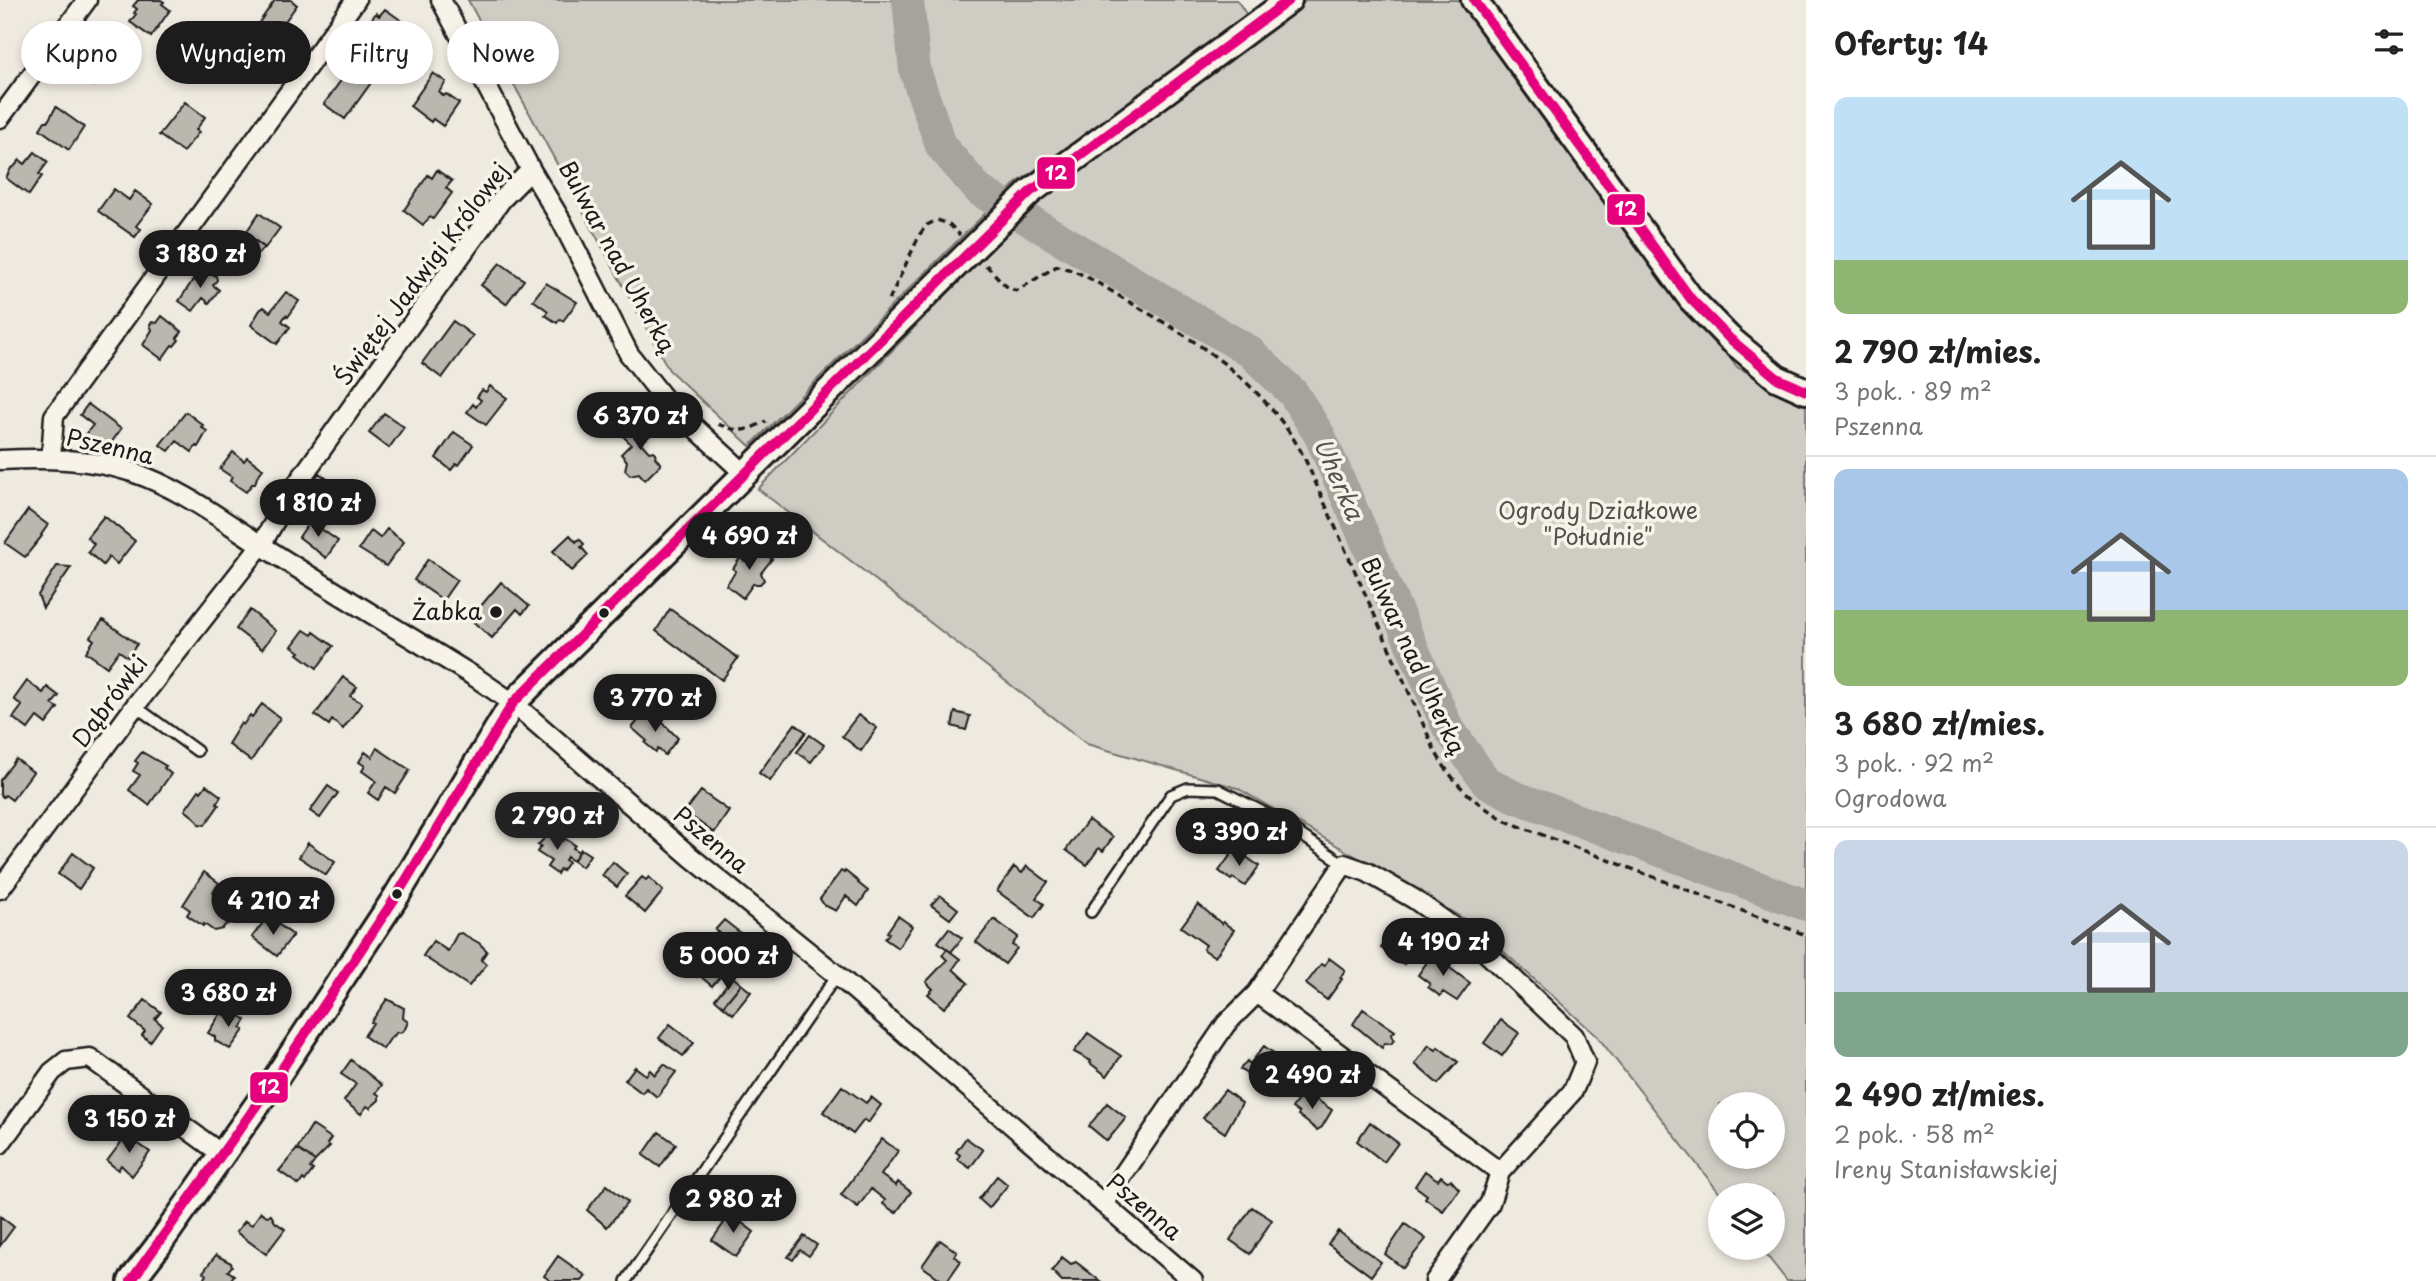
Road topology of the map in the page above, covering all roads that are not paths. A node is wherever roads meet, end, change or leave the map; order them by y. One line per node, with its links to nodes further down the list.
1 (87, 0): 6 (street)
2 (356, 0): 9 (street)
3 (441, 0): 7 (street)
4 (1290, 0): 11 (street)
5 (1474, 0): 8 (street)
6 (0, 118)
7 (531, 170): 11 (street, Świętej Jadwigi Królowej); 12 (street, Świętej Jadwigi Królowej)
8 (1806, 391)
9 (51, 458): 10 (street, Pszenna); 12 (street, Pszenna)
10 (0, 460)
11 (744, 473): 13 (street)
12 (261, 545): 13 (street, Pszenna); 14 (street, Dąbrówki)
13 (513, 703): 19 (street, Pszenna); 22 (street)
14 (135, 706): 15 (lane); 17 (street, Dąbrówki)
15 (197, 751)
16 (1344, 864): 18 (lane); 20 (street); 23 (street)
17 (0, 889)
18 (1091, 912)
19 (837, 975): 24 (street, Pszenna); 26 (lane)
20 (1257, 993): 23 (street); 24 (street)
21 (0, 1144): 22 (street)
22 (223, 1154): 25 (street)
23 (1500, 1172): 28 (street)
24 (1102, 1204): 27 (street, Pszenna)
25 (131, 1281)
26 (626, 1281)
27 (1193, 1281)
28 (1435, 1281)

